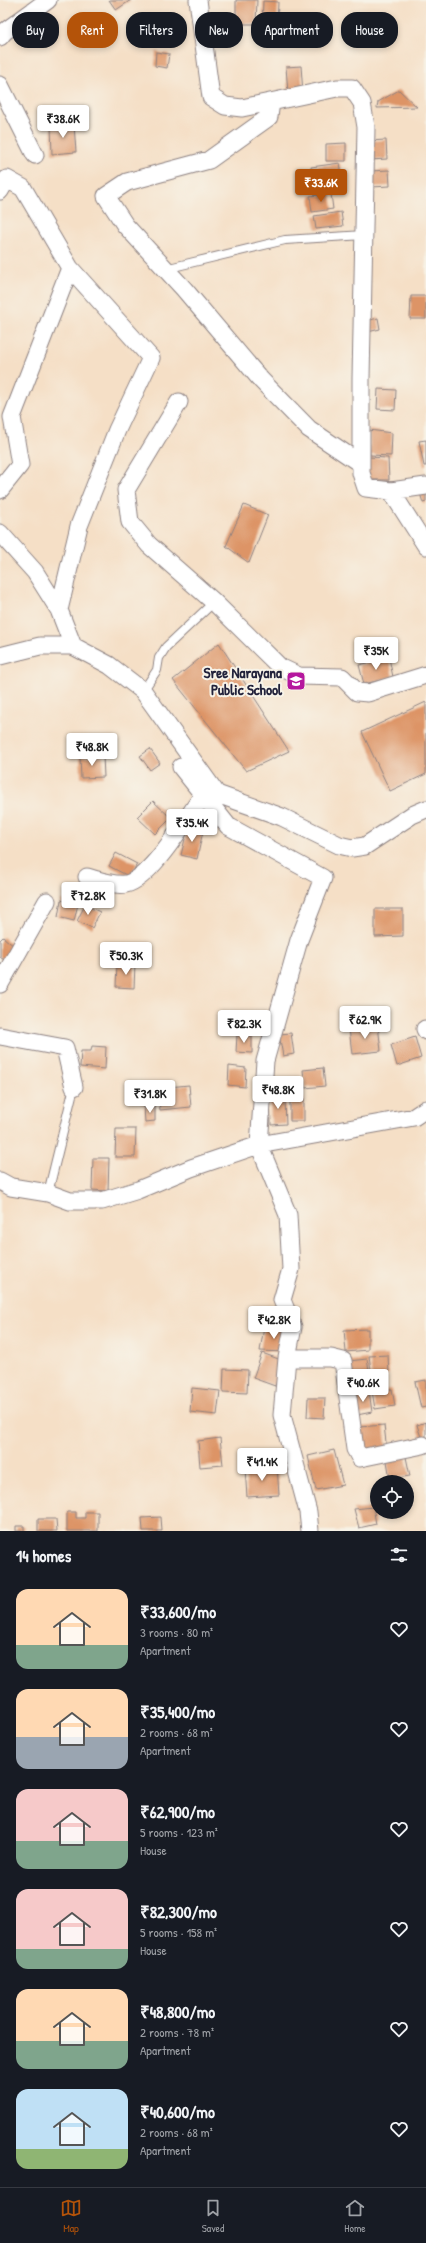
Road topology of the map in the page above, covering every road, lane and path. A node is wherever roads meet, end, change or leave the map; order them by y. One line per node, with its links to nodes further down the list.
1 (48, 0): 3 (street)
2 (198, 0): 5 (street)
3 (1, 32)
4 (0, 85): 6 (street)
5 (271, 102): 8 (street); 10 (street)
6 (35, 155)
7 (0, 191): 9 (street)
8 (364, 234): 10 (lane); 13 (street)
9 (70, 268): 12 (street); 20 (street)
10 (165, 268): 13 (street)
11 (179, 402): 19 (street)
12 (6, 415): 15 (street)
13 (361, 464): 16 (street)
14 (426, 486): 16 (street)
15 (0, 490)
16 (390, 491): 18 (street)
17 (0, 533): 20 (street)
18 (426, 546)
19 (214, 602): 23 (street); 24 (lane)
20 (59, 610): 21 (street)
21 (73, 646): 22 (street); 24 (street)
22 (0, 656)
23 (426, 675)
24 (143, 691): 27 (street)
25 (181, 767): 26 (street)
26 (203, 795): 28 (street); 34 (street)
27 (426, 809)
28 (86, 877)
29 (48, 901): 30 (street)
30 (0, 984)
31 (0, 1036): 32 (street)
32 (74, 1087): 36 (lane)
33 (426, 1110): 34 (street)
34 (259, 1145): 36 (street); 37 (street)
35 (0, 1181): 36 (street)
36 (48, 1193)
37 (287, 1358): 38 (street); 39 (street)
38 (423, 1445)
39 (310, 1531)

